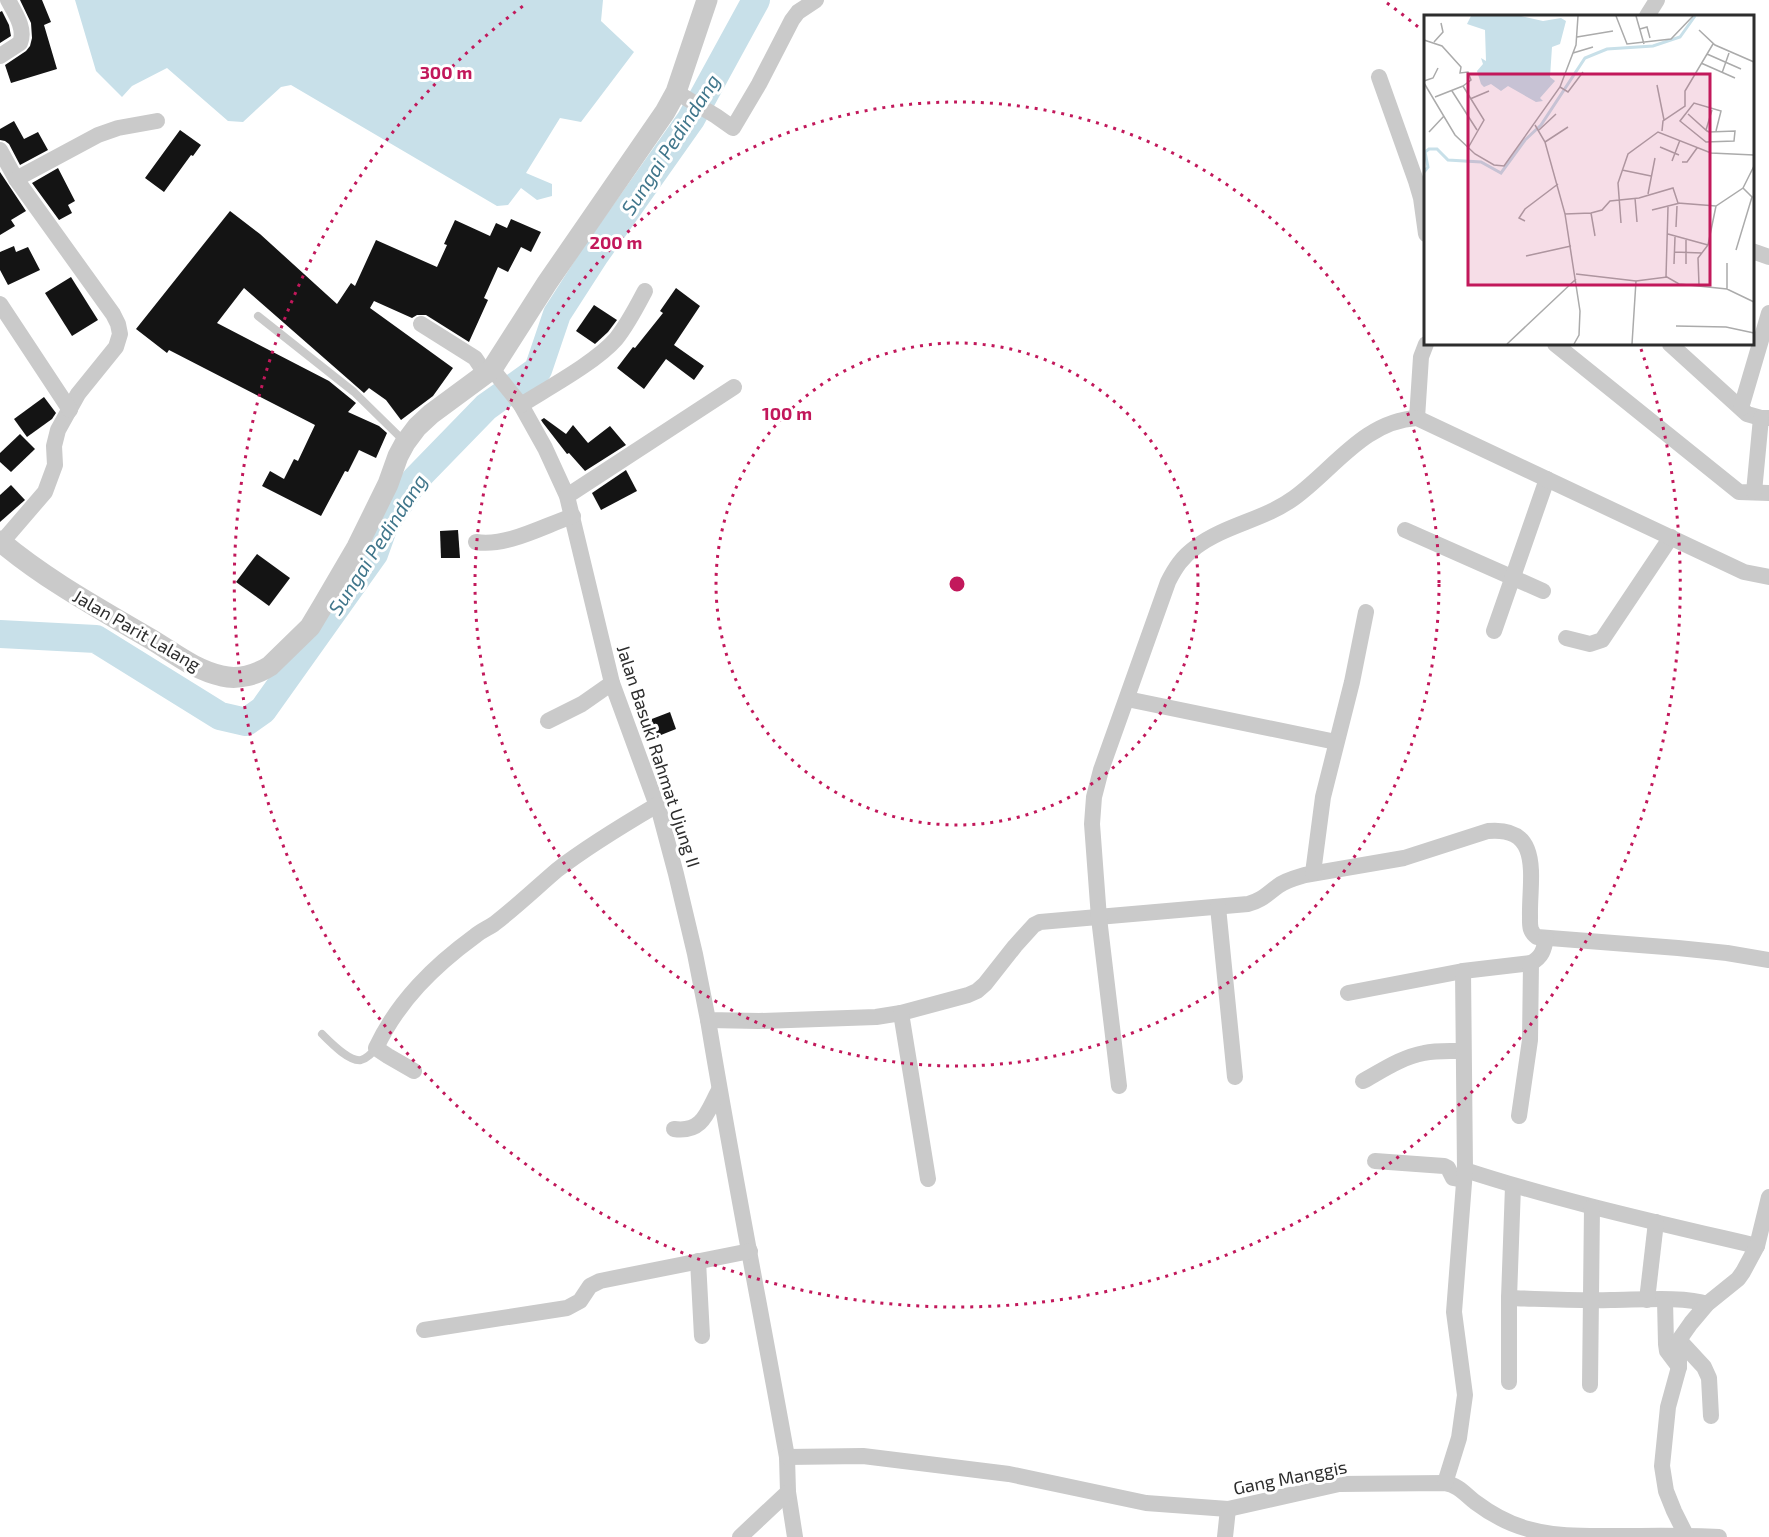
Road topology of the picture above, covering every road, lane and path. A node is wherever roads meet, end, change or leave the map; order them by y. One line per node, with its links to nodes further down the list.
1 (8, 0): 6 (street)
2 (706, 0): 8 (street, Jalan Parit Lalang)
3 (816, 0): 8 (street)
4 (1657, 0): 5 (street)
5 (1648, 15)
6 (0, 56)
7 (1378, 77): 12 (street)
8 (682, 96): 24 (street, Jalan Parit Lalang)
9 (157, 121): 11 (street)
10 (0, 150): 11 (street)
11 (16, 179): 28 (street)
12 (1423, 199): 13 (street)
13 (1424, 216)
14 (1754, 252): 15 (street)
15 (1769, 257)
16 (645, 291): 26 (street)
17 (0, 304): 28 (street)
18 (1769, 313): 27 (street)
19 (258, 316): 31 (lane)
20 (421, 324): 24 (street, Jalan Basuki Rahmat Ujung II)
21 (1426, 345): 29 (street)
22 (1556, 345): 33 (street)
23 (1673, 345): 27 (street)
24 (488, 373): 26 (street, Jalan Basuki Rahmat Ujung II); 31 (street, Jalan Parit Lalang)
25 (734, 387): 34 (street)
26 (519, 402): 34 (street, Jalan Basuki Rahmat Ujung II)
27 (1741, 408): 30 (street)
28 (70, 410): 38 (street)
29 (1417, 418): 32 (street); 47 (street)
30 (1765, 418): 33 (street)
31 (405, 443): 38 (street, Jalan Parit Lalang)
32 (1547, 478): 37 (street); 40 (street)
33 (1761, 493)
34 (567, 496): 35 (street, Jalan Basuki Rahmat Ujung II)
35 (573, 516): 39 (street); 46 (street, Jalan Basuki Rahmat Ujung II)
36 (1405, 530): 40 (street)
37 (1671, 537): 41 (street); 45 (street)
38 (1, 542)
39 (476, 542)
40 (1512, 576): 42 (street); 44 (street)
41 (1769, 577)
42 (1543, 591)
43 (1366, 612): 49 (street)
44 (1494, 631)
45 (1566, 638)
46 (612, 683): 48 (street); 50 (street, Jalan Basuki Rahmat Ujung II)
47 (1127, 699): 49 (street); 53 (street)
48 (548, 721)
49 (1336, 742): 51 (street)
50 (657, 805): 60 (street, Jalan Basuki Rahmat Ujung II); 62 (street)
51 (1313, 873): 52 (street); 54 (street)
52 (1218, 907): 53 (street); 65 (street)
53 (1099, 918): 59 (street); 67 (street)
54 (1546, 938): 55 (street); 56 (street)
55 (1769, 960)
56 (1531, 963): 57 (street); 69 (street)
57 (1463, 970): 58 (street); 63 (street)
58 (1348, 993)
59 (901, 1013): 60 (street); 73 (street)
60 (708, 1020): 68 (street, Jalan Basuki Rahmat Ujung II)
61 (322, 1034): 62 (lane)
62 (376, 1048): 64 (street)
63 (1463, 1051): 66 (street); 72 (street)
64 (414, 1071)
65 (1235, 1077)
66 (1363, 1081)
67 (1119, 1086)
68 (719, 1090): 70 (street); 79 (street, Jalan Basuki Rahmat Ujung II)
69 (1520, 1116)
70 (674, 1129)
71 (1375, 1161): 72 (street)
72 (1464, 1175): 74 (street); 94 (street)
73 (928, 1179)
74 (1513, 1186): 76 (street); 81 (street)
75 (1769, 1197): 78 (street)
76 (1592, 1207): 77 (street); 82 (street)
77 (1656, 1222): 78 (street); 83 (street)
78 (1757, 1246): 85 (street)
79 (750, 1251): 80 (street); 93 (street, Jalan Basuki Rahmat Ujung II)
80 (698, 1261): 86 (street); 87 (street)
81 (1509, 1298): 82 (street); 90 (street)
82 (1590, 1300): 83 (street); 91 (street)
83 (1647, 1300): 84 (street)
84 (1665, 1300): 85 (street); 89 (street)
85 (1707, 1304): 88 (street)
86 (424, 1330)
87 (702, 1336)
88 (1679, 1340): 89 (street); 92 (street)
89 (1679, 1367): 97 (street)
90 (1509, 1382)
91 (1590, 1385)
92 (1711, 1416)
93 (787, 1457): 95 (street, Jalan Basuki Rahmat Ujung II); 96 (street, Gang Manggis)
94 (1445, 1483): 96 (street, Gang Manggis); 97 (street)
95 (789, 1492): 98 (street); 99 (street, Jalan Basuki Rahmat Ujung II)
96 (1228, 1509): 100 (street)
97 (1686, 1535): 101 (street)
98 (740, 1537)
99 (795, 1537)
100 (1225, 1537)
101 (1719, 1537)

